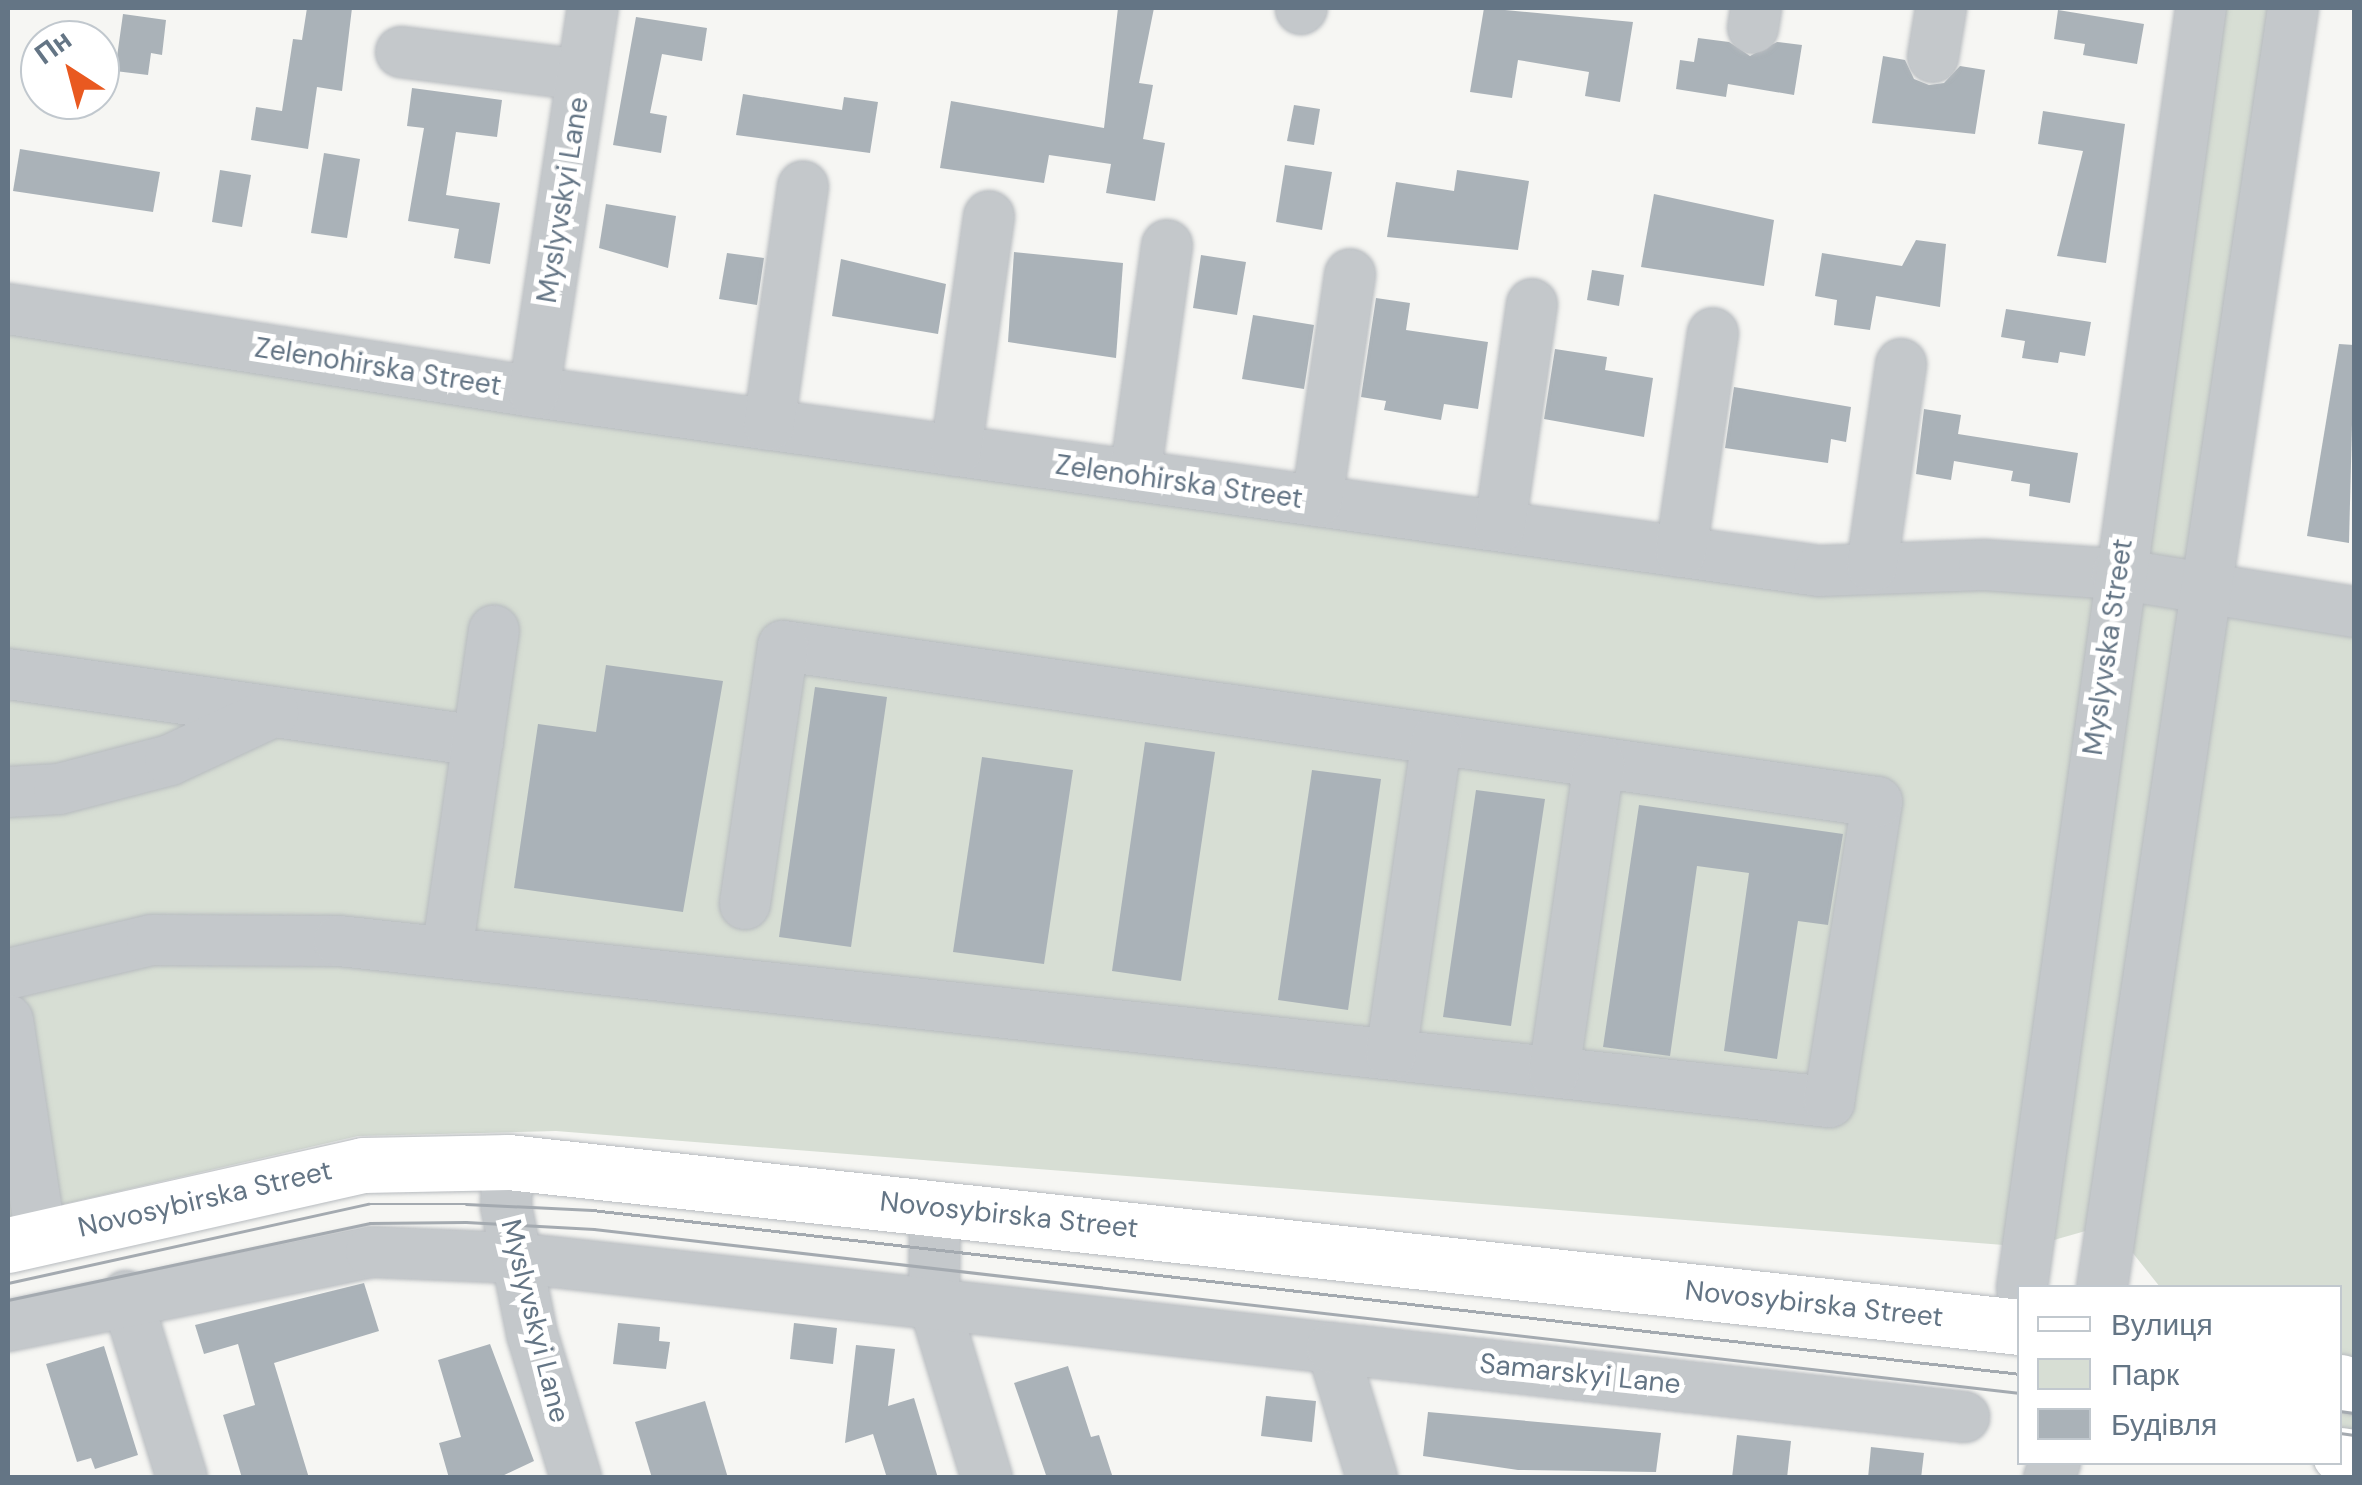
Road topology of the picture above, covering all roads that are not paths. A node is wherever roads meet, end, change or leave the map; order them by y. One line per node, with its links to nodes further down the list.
1 (592, 8): 7 (street, Myslyvskyi Lane)
2 (1941, 8): 6 (street)
3 (2201, 8): 24 (street, Myslyvska Street)
4 (2293, 8): 25 (street)
5 (401, 52): 7 (street)
6 (1933, 57)
7 (582, 75): 16 (street, Myslyvskyi Lane)
8 (803, 186): 17 (street)
9 (989, 216): 18 (street)
10 (1167, 245): 19 (street)
11 (1350, 274): 20 (street)
12 (1532, 304): 21 (street)
13 (8, 310): 16 (street, Zelenohirska Street)
14 (1712, 334): 22 (street)
15 (1900, 364): 23 (street)
16 (534, 392): 17 (street, Zelenohirska Street)
17 (769, 425): 18 (street, Zelenohirska Street)
18 (956, 451): 19 (street, Zelenohirska Street)
19 (1134, 476): 20 (street, Zelenohirska Street)
20 (1318, 501): 21 (street, Zelenohirska Street)
21 (1500, 526): 22 (street, Zelenohirska Street)
22 (1682, 552): 23 (street, Zelenohirska Street)
23 (1872, 566): 24 (street, Zelenohirska Street)
24 (2117, 574): 25 (street, Zelenohirska Street); 45 (street, Myslyvska Street)
25 (2208, 588): 26 (street, Zelenohirska Street); 44 (street)
26 (2354, 612)
27 (494, 630): 31 (street)
28 (8, 674): 29 (street)
29 (273, 712): 31 (street); 33 (street)
30 (1437, 739): 32 (street); 34 (street); 38 (street)
31 (478, 741): 35 (street)
32 (1598, 762): 39 (street); 39 (street)
33 (8, 792)
34 (745, 904)
35 (447, 952): 36 (street); 38 (street)
36 (8, 974)
37 (8, 1020): 42 (street)
38 (1391, 1054): 39 (street)
39 (1554, 1072)
40 (508, 1162): 41 (main road, Novosybirska Street); 42 (main road, Novosybirska Street); 43 (street, Myslyvskyi Lane)
41 (934, 1207): 47 (street); 48 (main road, Novosybirska Street)
42 (24, 1241)
43 (516, 1258): 46 (street); 47 (street); 53 (street, Myslyvskyi Lane)
44 (2110, 1280)
45 (2023, 1285)
46 (126, 1296): 49 (street); 52 (street)
47 (934, 1304): 50 (street); 54 (street)
48 (2017, 1316)
49 (8, 1326)
50 (1332, 1348): 51 (street, Samarskyi Lane); 55 (street)
51 (1964, 1417)
52 (182, 1478)
53 (576, 1478)
54 (987, 1478)
55 (1372, 1478)

